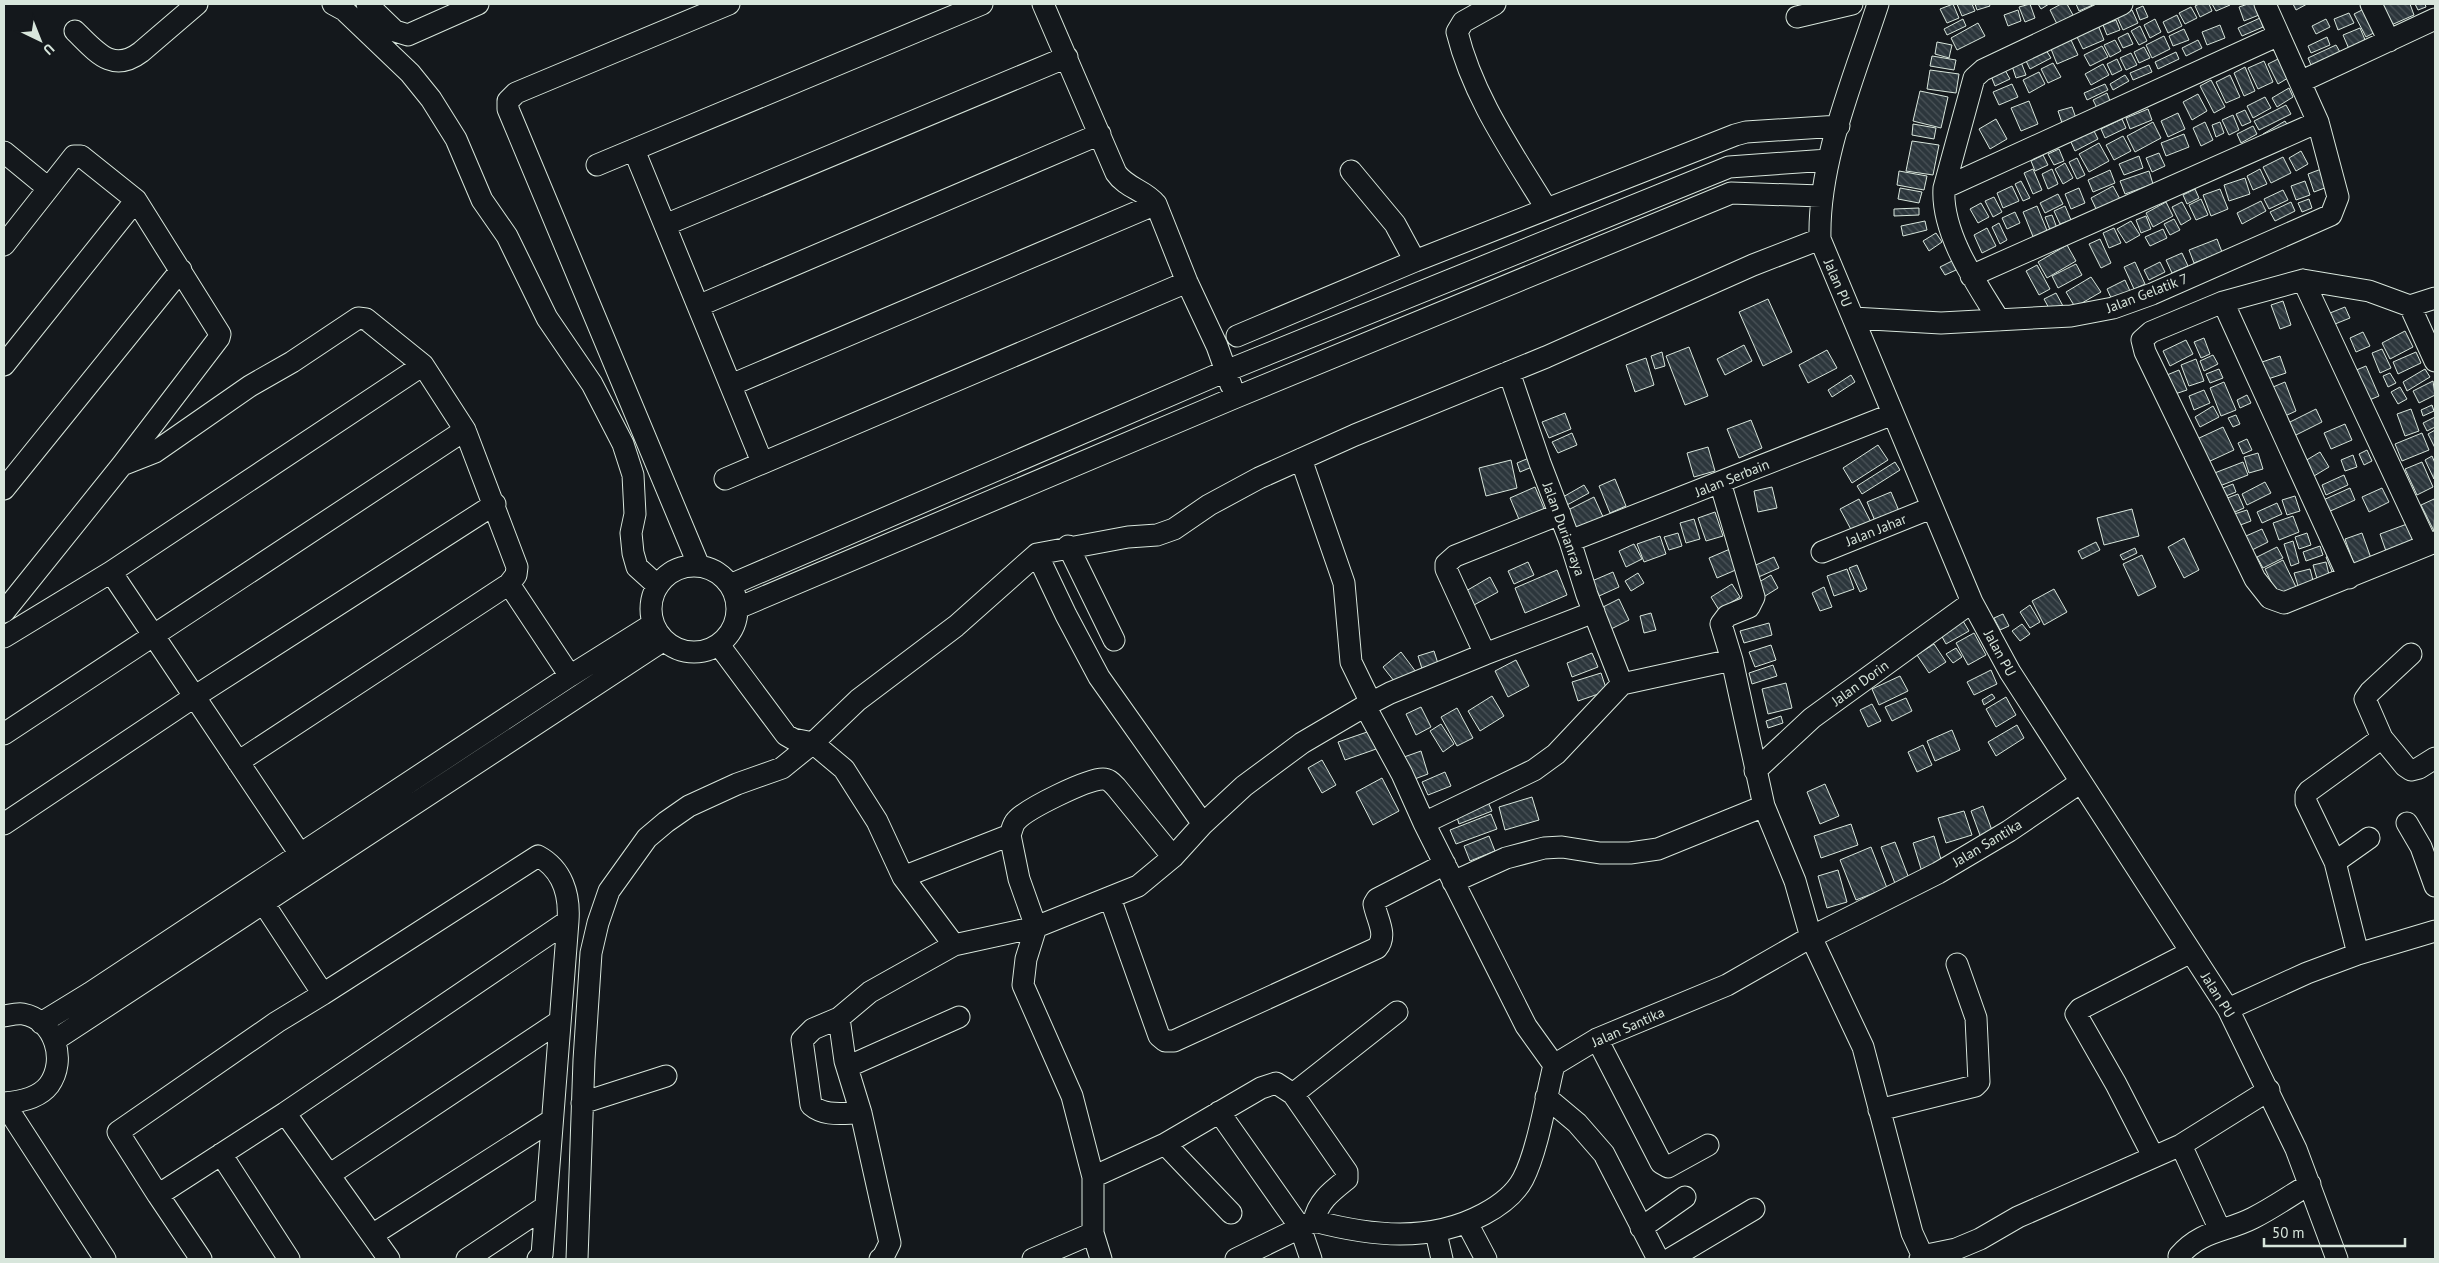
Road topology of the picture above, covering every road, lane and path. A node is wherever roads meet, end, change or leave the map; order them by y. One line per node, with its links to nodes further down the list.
1 (197, 4): 16 (street)
2 (332, 4): 78 (street)
3 (367, 4): 4 (street)
4 (478, 4)
5 (729, 4): 73 (street)
6 (982, 4): 24 (street)
7 (1043, 4): 19 (street)
8 (1495, 4): 34 (street)
9 (1852, 4): 14 (street)
10 (1878, 4): 22 (street, Jalan PU)
11 (2122, 4): 30 (street)
12 (2265, 4): 17 (street)
13 (2371, 4): 18 (street)
14 (1797, 16)
15 (2435, 19): 18 (street)
16 (75, 31)
17 (2279, 35): 20 (street); 30 (street)
18 (2389, 41): 20 (street)
19 (1067, 57): 23 (street); 35 (street)
20 (2300, 82): 21 (street)
21 (2318, 122): 40 (street); 48 (street, Jalan Gelatik 7)
22 (1839, 126): 26 (street, Jalan PU); 34 (street)
23 (1100, 134): 33 (street); 45 (street)
24 (634, 150): 27 (street); 35 (street)
25 (4, 152): 29 (street)
26 (1828, 160): 31 (street, Jalan PU); 53 (street)
27 (597, 166)
28 (1350, 171): 38 (street)
29 (48, 188): 32 (street); 37 (street)
30 (1944, 188): 40 (street)
31 (1821, 196): 36 (street, Jalan PU); 56 (street)
32 (136, 200): 39 (street); 51 (street)
33 (1156, 204): 42 (street); 55 (street)
34 (1546, 208): 38 (street)
35 (665, 225): 45 (street)
36 (1820, 239): 47 (street, Jalan PU); 54 (street)
37 (4, 245)
38 (1415, 261): 49 (street)
39 (181, 270): 61 (street); 64 (street)
40 (1971, 276): 48 (street)
41 (2303, 280): 44 (street); 46 (street); 69 (street)
42 (1187, 282): 53 (street); 60 (street)
43 (2435, 298): 46 (street)
44 (2223, 302): 75 (street); 75 (street)
45 (698, 306): 55 (street)
46 (2410, 306): 50 (street)
47 (1853, 318): 48 (street, Jalan Gelatik 7); 57 (street, Jalan PU)
48 (1999, 320)
49 (1236, 336)
50 (2435, 360)
51 (4, 365)
52 (423, 365): 58 (street); 61 (street); 74 (street)
53 (1226, 371): 56 (street); 77 (street)
54 (1509, 372): 59 (street); 67 (street, Jalan Durianraya)
55 (730, 385): 60 (street)
56 (1234, 398): 80 (street)
57 (1893, 414): 63 (street, Jalan Serbain); 66 (street, Jalan PU)
58 (465, 430): 65 (street); 84 (street)
59 (1300, 459): 70 (street); 94 (street)
60 (762, 462): 62 (street)
61 (122, 465): 81 (street)
62 (725, 479)
63 (1720, 482): 68 (street, Jalan Serbain); 90 (street)
64 (4, 489)
65 (495, 504): 76 (street); 93 (street)
66 (1931, 508): 71 (street, Jalan Jahar); 79 (street, Jalan PU)
67 (1560, 514): 68 (street, Jalan Durianraya); 88 (street)
68 (1570, 541): 82 (street, Jalan Durianraya)
69 (2431, 543): 75 (street)
70 (1068, 546): 72 (street); 86 (street)
71 (1822, 552)
72 (1037, 554): 97 (street); 106 (street)
73 (699, 566): 77 (street); 78 (street)
74 (112, 572): 84 (street); 85 (street)
75 (2349, 578)
76 (509, 584): 91 (street); 99 (street)
77 (730, 584): 80 (street)
78 (658, 586): 83 (street)
79 (1972, 602): 100 (street, Jalan Dorin); 101 (street, Jalan PU)
80 (738, 608): 87 (street)
81 (4, 612)
82 (1594, 612): 88 (street); 92 (street, Jalan Durianraya)
83 (659, 632): 87 (street); 91 (street); 112 (street)
84 (153, 634): 93 (street); 95 (street)
85 (4, 637)
86 (1114, 640)
87 (719, 645): 97 (street)
88 (1485, 654): 94 (street)
89 (2411, 654): 96 (street)
90 (1732, 660): 92 (street); 100 (street)
91 (570, 676): 109 (street)
92 (1622, 684): 103 (street)
93 (194, 696): 99 (street); 105 (street)
94 (1368, 705): 103 (street); 106 (street)
95 (4, 734)
96 (2382, 738): 98 (street); 111 (street)
97 (813, 743): 114 (street); 143 (street)
98 (2435, 758)
99 (238, 762): 109 (street)
100 (1755, 771): 102 (street)
101 (2081, 782): 121 (street, Jalan Santika); 123 (street, Jalan PU)
102 (1764, 806): 113 (street); 121 (street)
103 (1424, 823): 113 (street)
104 (2407, 823): 115 (street)
105 (4, 824)
106 (1203, 824): 110 (street)
107 (1010, 835): 110 (street); 114 (street); 119 (street)
108 (2369, 838): 111 (street)
109 (300, 855): 112 (street); 133 (street)
110 (1173, 857): 116 (street)
111 (2334, 862): 124 (street)
112 (312, 873): 117 (street)
113 (1449, 873): 116 (street); 136 (street)
114 (904, 877): 122 (street)
115 (2435, 886)
116 (1110, 898): 119 (street)
117 (264, 904): 126 (street); 135 (street)
118 (568, 921): 126 (street); 132 (street); 146 (street)
119 (1036, 927): 122 (street); 155 (street)
120 (2435, 932): 124 (street)
121 (1811, 937): 134 (street, Jalan Santika); 144 (street)
122 (954, 944): 131 (street)
123 (2191, 952): 127 (street, Jalan PU); 153 (street)
124 (2358, 954): 127 (street)
125 (1957, 964): 144 (street)
126 (323, 994): 157 (street)
127 (2228, 1009): 139 (street, Jalan PU)
128 (1398, 1012): 140 (street)
129 (4, 1016): 133 (street)
130 (959, 1017): 137 (street)
131 (839, 1018): 137 (street); 147 (street)
132 (560, 1021): 148 (street); 154 (street)
133 (41, 1023): 135 (street)
134 (1597, 1039): 136 (street, Jalan Santika); 150 (street)
135 (55, 1040): 142 (street)
136 (1554, 1065): 141 (street)
137 (847, 1067): 147 (street)
138 (666, 1076): 143 (street)
139 (2269, 1090): 151 (street); 156 (street, Jalan PU)
140 (1293, 1094): 145 (street); 163 (street)
141 (1546, 1097): 162 (street); 164 (street)
142 (4, 1103): 170 (street)
143 (582, 1103): 176 (street)
144 (1879, 1110): 169 (street)
145 (1219, 1112): 149 (street); 163 (street)
146 (285, 1113): 152 (street); 154 (street)
147 (861, 1113): 177 (street)
148 (552, 1120): 159 (street); 168 (street)
149 (1165, 1144): 155 (street); 161 (street)
150 (1708, 1145)
151 (2181, 1146): 153 (street); 165 (street)
152 (222, 1154): 157 (street); 172 (street)
153 (2153, 1156): 169 (street)
154 (329, 1175): 168 (street)
155 (1093, 1177): 166 (street)
156 (2310, 1184): 165 (street); 187 (street, Jalan PU)
157 (158, 1195): 171 (street)
158 (1686, 1197): 164 (street)
159 (545, 1207): 174 (street); 175 (street)
160 (1754, 1209): 185 (street)
161 (1231, 1213)
162 (1467, 1223): 167 (street); 183 (street)
163 (1307, 1224): 167 (street); 180 (street); 181 (street)
164 (1641, 1228): 184 (street)
165 (2220, 1230): 186 (street)
166 (1093, 1233): 178 (street); 179 (street)
167 (1436, 1233): 182 (street)
168 (372, 1235): 173 (street)
169 (1922, 1258)
170 (105, 1259)
171 (201, 1259)
172 (289, 1259)
173 (389, 1259)
174 (467, 1259)
175 (538, 1259)
176 (577, 1259)
177 (880, 1259)
178 (1033, 1259)
179 (1101, 1259)
180 (1236, 1259)
181 (1311, 1259)
182 (1442, 1259)
183 (1486, 1259)
184 (1658, 1259)
185 (1670, 1259)
186 (2180, 1259)
187 (2337, 1259)

